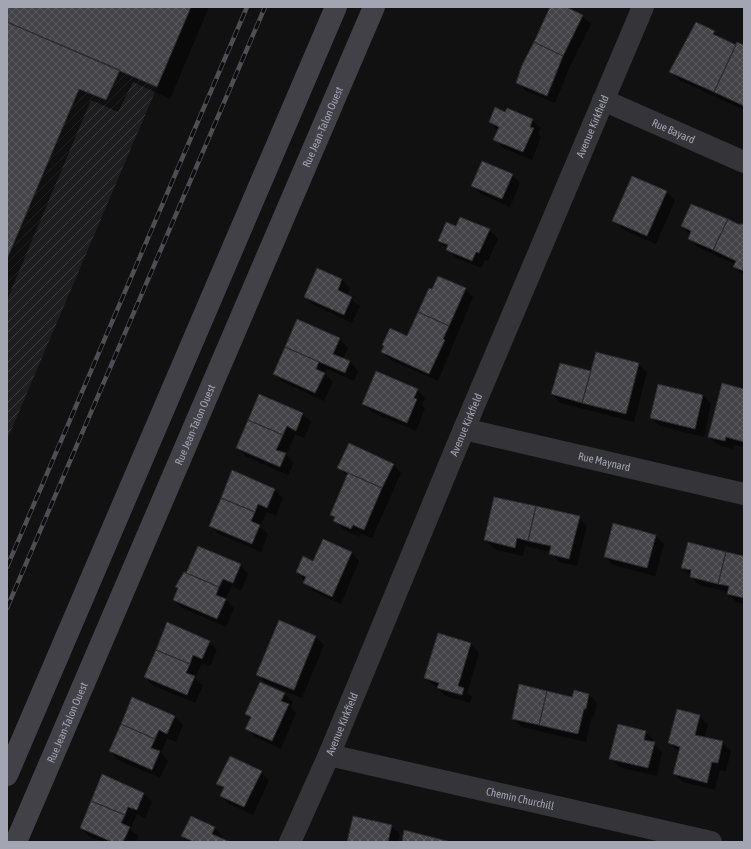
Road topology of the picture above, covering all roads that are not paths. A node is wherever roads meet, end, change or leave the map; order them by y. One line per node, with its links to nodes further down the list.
1 (336, 7): 9 (main road)
2 (374, 7): 10 (main road, Rue Jean-Talon Ouest)
3 (643, 7): 4 (street, Avenue Kirkfield)
4 (603, 100): 5 (street, Rue Bayard); 6 (street, Avenue Kirkfield)
5 (744, 162)
6 (464, 430): 7 (street, Rue Maynard); 8 (street, Avenue Kirkfield)
7 (744, 494)
8 (329, 754): 11 (street, Avenue Kirkfield); 12 (street, Chemin Churchill)
9 (7, 775)
10 (16, 842)
11 (290, 842)
12 (711, 842)

